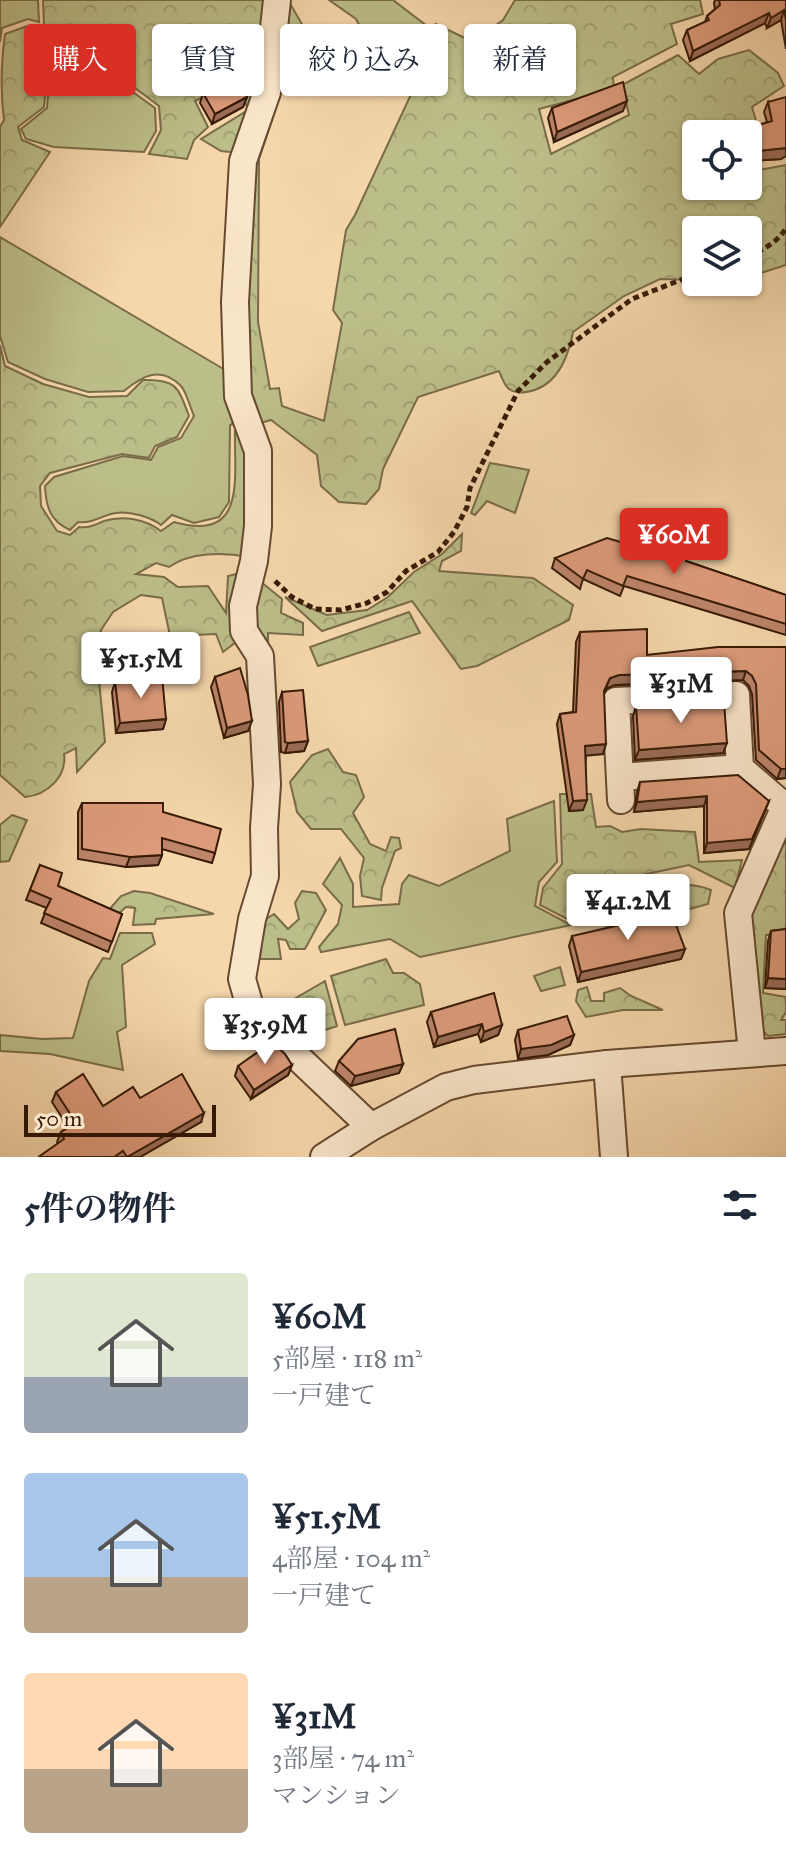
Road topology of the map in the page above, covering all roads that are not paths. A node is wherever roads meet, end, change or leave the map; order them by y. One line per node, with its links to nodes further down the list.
1 (277, 0): 8 (street)
2 (740, 768): 2 (street); 3 (street)
3 (785, 805): 4 (street)
4 (778, 843): 6 (street)
5 (786, 1051): 6 (street)
6 (752, 1053): 7 (street)
7 (607, 1064): 8 (street); 10 (street)
8 (371, 1127): 9 (street)
9 (324, 1157)
10 (614, 1157)

